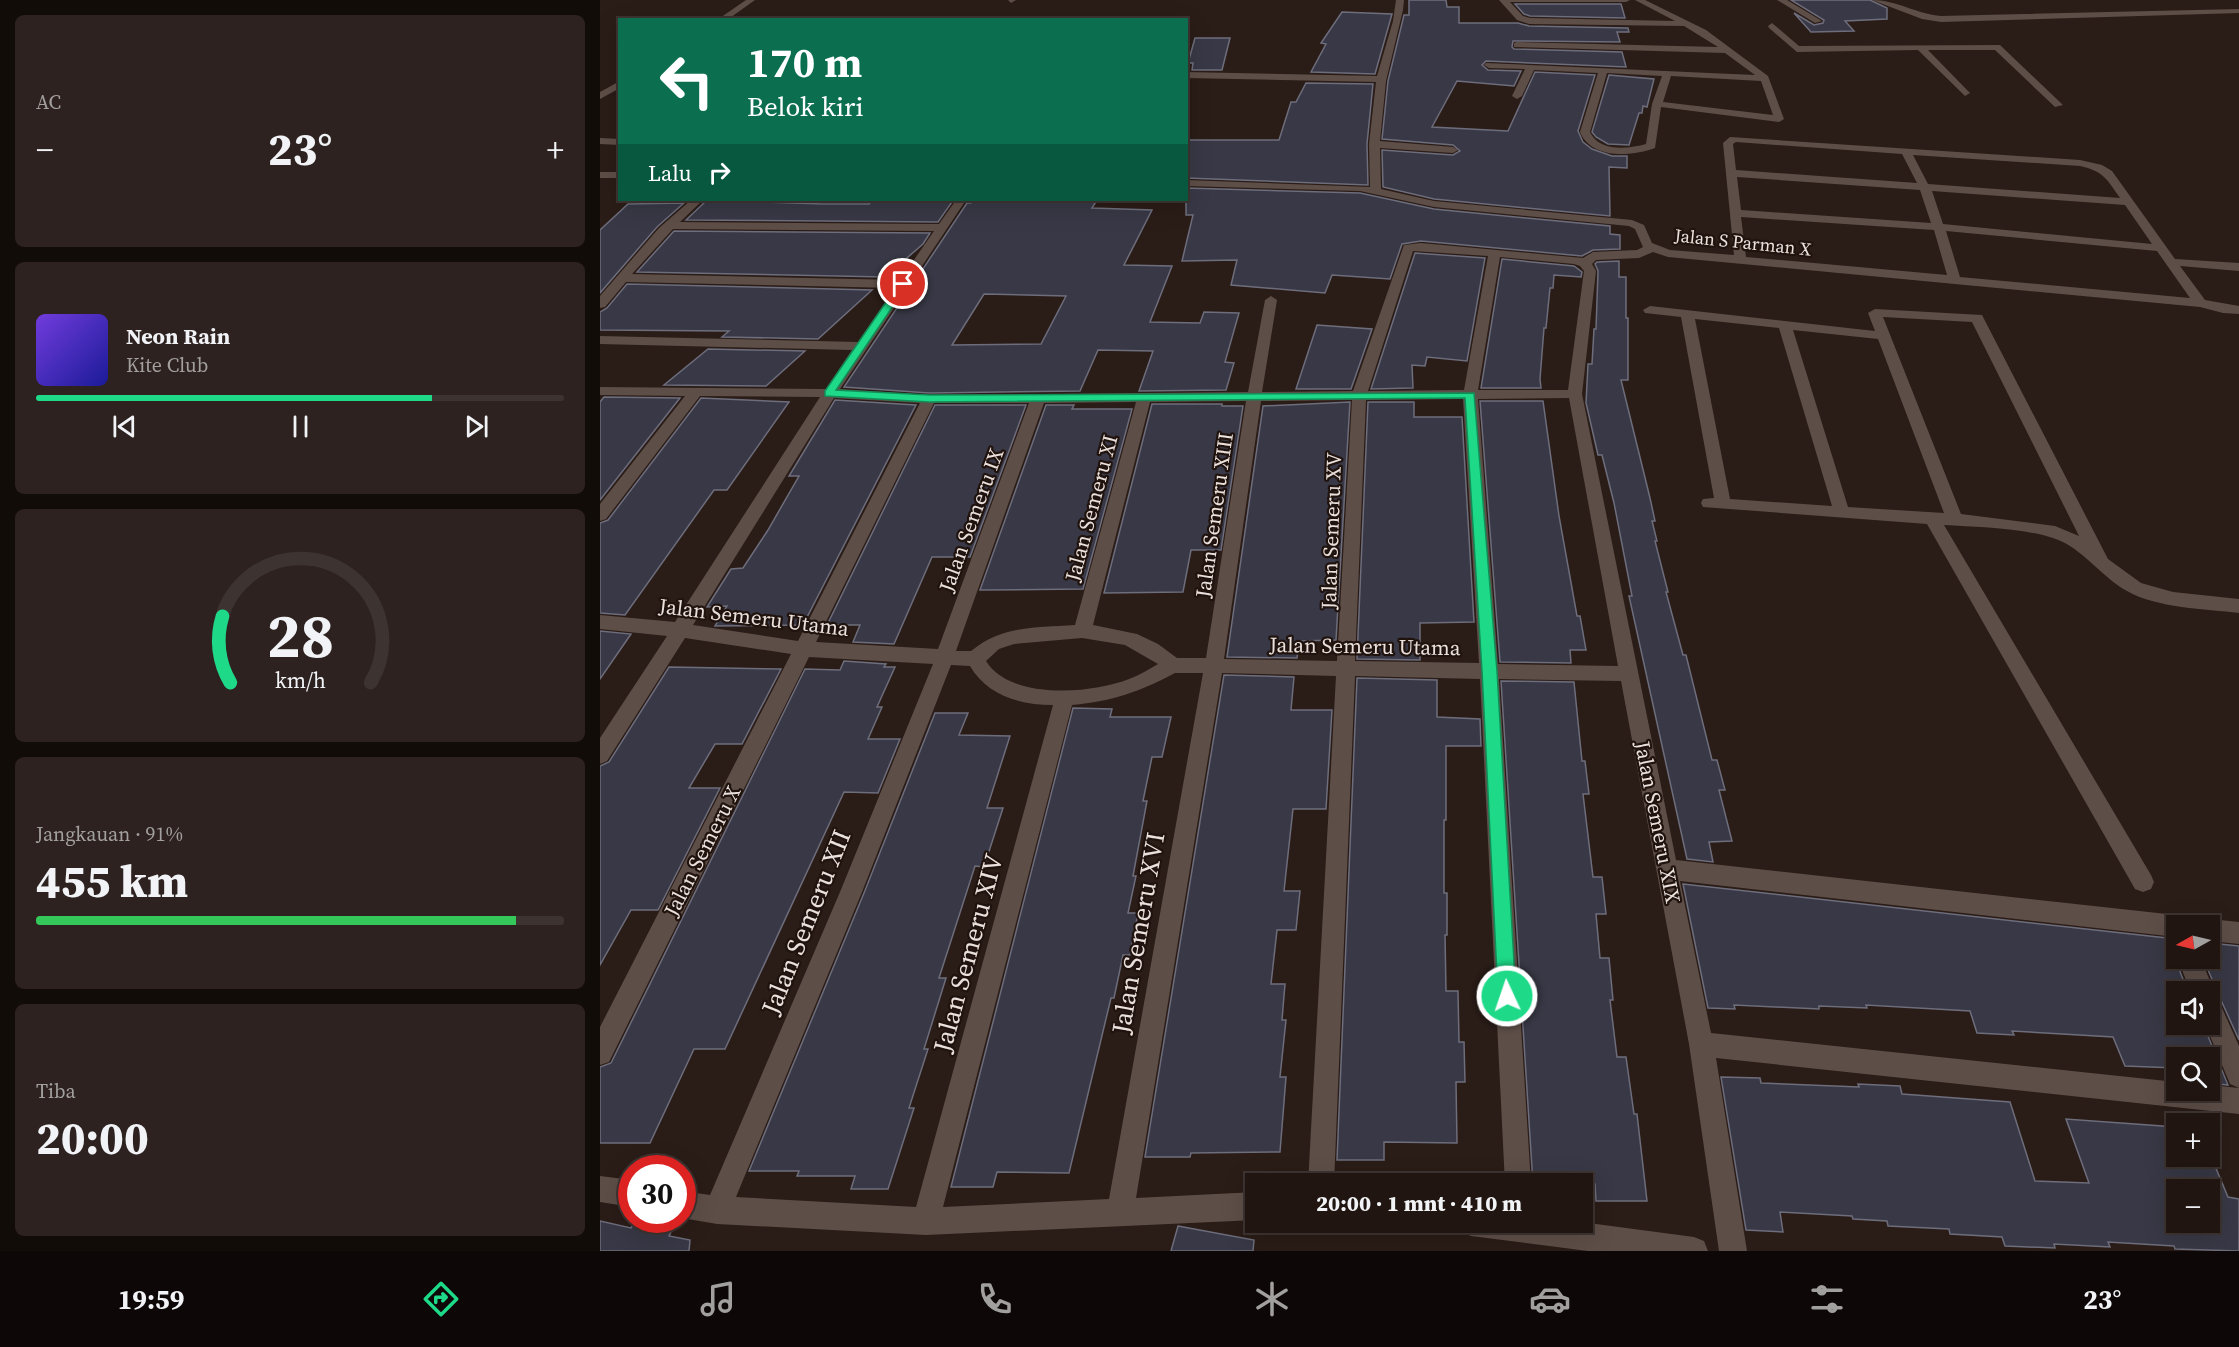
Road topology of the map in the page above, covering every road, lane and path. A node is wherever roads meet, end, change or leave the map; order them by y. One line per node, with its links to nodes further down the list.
1 (751, 0): 10 (street)
2 (1400, 0): 27 (street)
3 (1503, 0): 8 (street); 13 (street)
4 (1626, 0): 8 (street)
5 (1639, 0): 13 (street)
6 (1781, 0): 12 (street)
7 (1876, 0): 11 (street)
8 (1574, 1)
9 (2239, 11): 11 (street)
10 (724, 18)
11 (1941, 19): 15 (street)
12 (1818, 21)
13 (1687, 24): 20 (street)
14 (1773, 26): 18 (street)
15 (1951, 26)
16 (1960, 34): 19 (street)
17 (1517, 45): 20 (street)
18 (1921, 48): 19 (street); 29 (street)
19 (1979, 48): 33 (street)
20 (1728, 50): 26 (street)
21 (1488, 65): 22 (street)
22 (1530, 68): 23 (street); 31 (street)
23 (1603, 72): 24 (street); 32 (street)
24 (1667, 74): 26 (street); 32 (street)
25 (1188, 75): 27 (street)
26 (1765, 78): 32 (street)
27 (1381, 79): 36 (street)
28 (618, 85): 30 (street)
29 (1965, 93)
30 (600, 96)
31 (1517, 96)
32 (1657, 104)
33 (2058, 105)
34 (600, 141): 35 (street)
35 (618, 142)
36 (1374, 144): 37 (street); 44 (street)
37 (1453, 150)
38 (1907, 153): 39 (street); 43 (street); 47 (street)
39 (1731, 173): 43 (street); 48 (street)
40 (600, 175): 41 (street)
41 (618, 175)
42 (1188, 183): 44 (street, Jalan S Parman X)
43 (1925, 188): 47 (street); 50 (street)
44 (1376, 192): 52 (street, Jalan S Parman X)
45 (696, 201): 49 (street)
46 (960, 201): 51 (street)
47 (2128, 202): 53 (street)
48 (1735, 213): 50 (street); 55 (street)
49 (670, 225): 51 (street); 59 (street)
50 (1938, 227): 53 (street); 60 (street)
51 (941, 228): 61 (street)
52 (1651, 248): 55 (street, Jalan S Parman X); 57 (street)
53 (2161, 248): 56 (street)
54 (1494, 254): 57 (street); 76 (street); 77 (street, Jalan Semeru XV)
55 (1740, 259): 60 (street, Jalan S Parman X)
56 (2170, 262): 58 (street); 63 (street)
57 (1585, 263): 75 (street, Jalan Semeru XIX)
58 (2239, 267)
59 (623, 278): 61 (street); 64 (street)
60 (1955, 281): 63 (street, Jalan S Parman X)
61 (903, 284): 71 (street)
62 (1271, 300): 79 (street, Jalan Semeru XIII)
63 (2200, 303): 66 (street, Jalan S Parman X)
64 (600, 304)
65 (1650, 310): 67 (street)
66 (2239, 310)
67 (1687, 314): 68 (street); 82 (street)
68 (1785, 325): 69 (street); 82 (street)
69 (1884, 336): 85 (street); 86 (street)
70 (600, 340): 71 (street)
71 (861, 346): 74 (street)
72 (600, 391): 73 (street)
73 (696, 392): 74 (street); 83 (street)
74 (829, 393): 80 (street); 89 (street)
75 (1575, 394): 76 (street); 98 (street, Jalan Semeru XIX)
76 (1470, 395): 77 (street); 97 (street)
77 (1359, 396): 79 (street); 96 (street, Jalan Semeru XV)
78 (1144, 398): 79 (street); 81 (street); 90 (street, Jalan Semeru XI)
79 (1254, 398): 95 (street, Jalan Semeru XIII)
80 (929, 399): 81 (street); 91 (street, Jalan Semeru X)
81 (1038, 399): 92 (street, Jalan Semeru IX)
82 (1842, 512): 84 (street)
83 (600, 515)
84 (1932, 518): 85 (street); 102 (street)
85 (1955, 520): 86 (street)
86 (2101, 563): 87 (street)
87 (2239, 606)
88 (600, 622): 89 (street, Jalan Semeru Utama)
89 (680, 630): 91 (street, Jalan Semeru Utama); 100 (street)
90 (1082, 631): 93 (street); 94 (street)
91 (804, 649): 92 (street, Jalan Semeru Utama); 108 (street, Jalan Semeru X)
92 (945, 656): 93 (street, Jalan Semeru Utama); 117 (street, Jalan Semeru XII)
93 (975, 659): 99 (street)
94 (1173, 665): 95 (street, Jalan Semeru Utama); 99 (street)
95 (1214, 665): 96 (street, Jalan Semeru Utama); 118 (street, Jalan Semeru XVI)
96 (1348, 669): 97 (street, Jalan Semeru Utama); 111 (street, Jalan Semeru XV)
97 (1490, 671): 98 (street, Jalan Semeru Utama); 112 (street)
98 (1629, 674): 101 (street, Jalan Semeru XIX)
99 (1064, 699): 119 (street, Jalan Semeru XIV)
100 (600, 755)
101 (1667, 869): 103 (street); 107 (street, Jalan Semeru XIX)
102 (2143, 882)
103 (2166, 927)
104 (2220, 931): 105 (street)
105 (2239, 933)
106 (2220, 1030): 109 (street)
107 (1701, 1044): 110 (street); 122 (street, Jalan Semeru XIX)
108 (600, 1053)
109 (2239, 1075)
110 (2239, 1101)
111 (1323, 1173)
112 (1517, 1173)
113 (600, 1189): 114 (street)
114 (618, 1192)
115 (696, 1206): 117 (street)
116 (1245, 1206): 118 (street)
117 (717, 1210): 119 (street)
118 (1120, 1211): 119 (street)
119 (926, 1221)
120 (1569, 1233): 121 (street)
121 (1694, 1251)
122 (1733, 1251)

